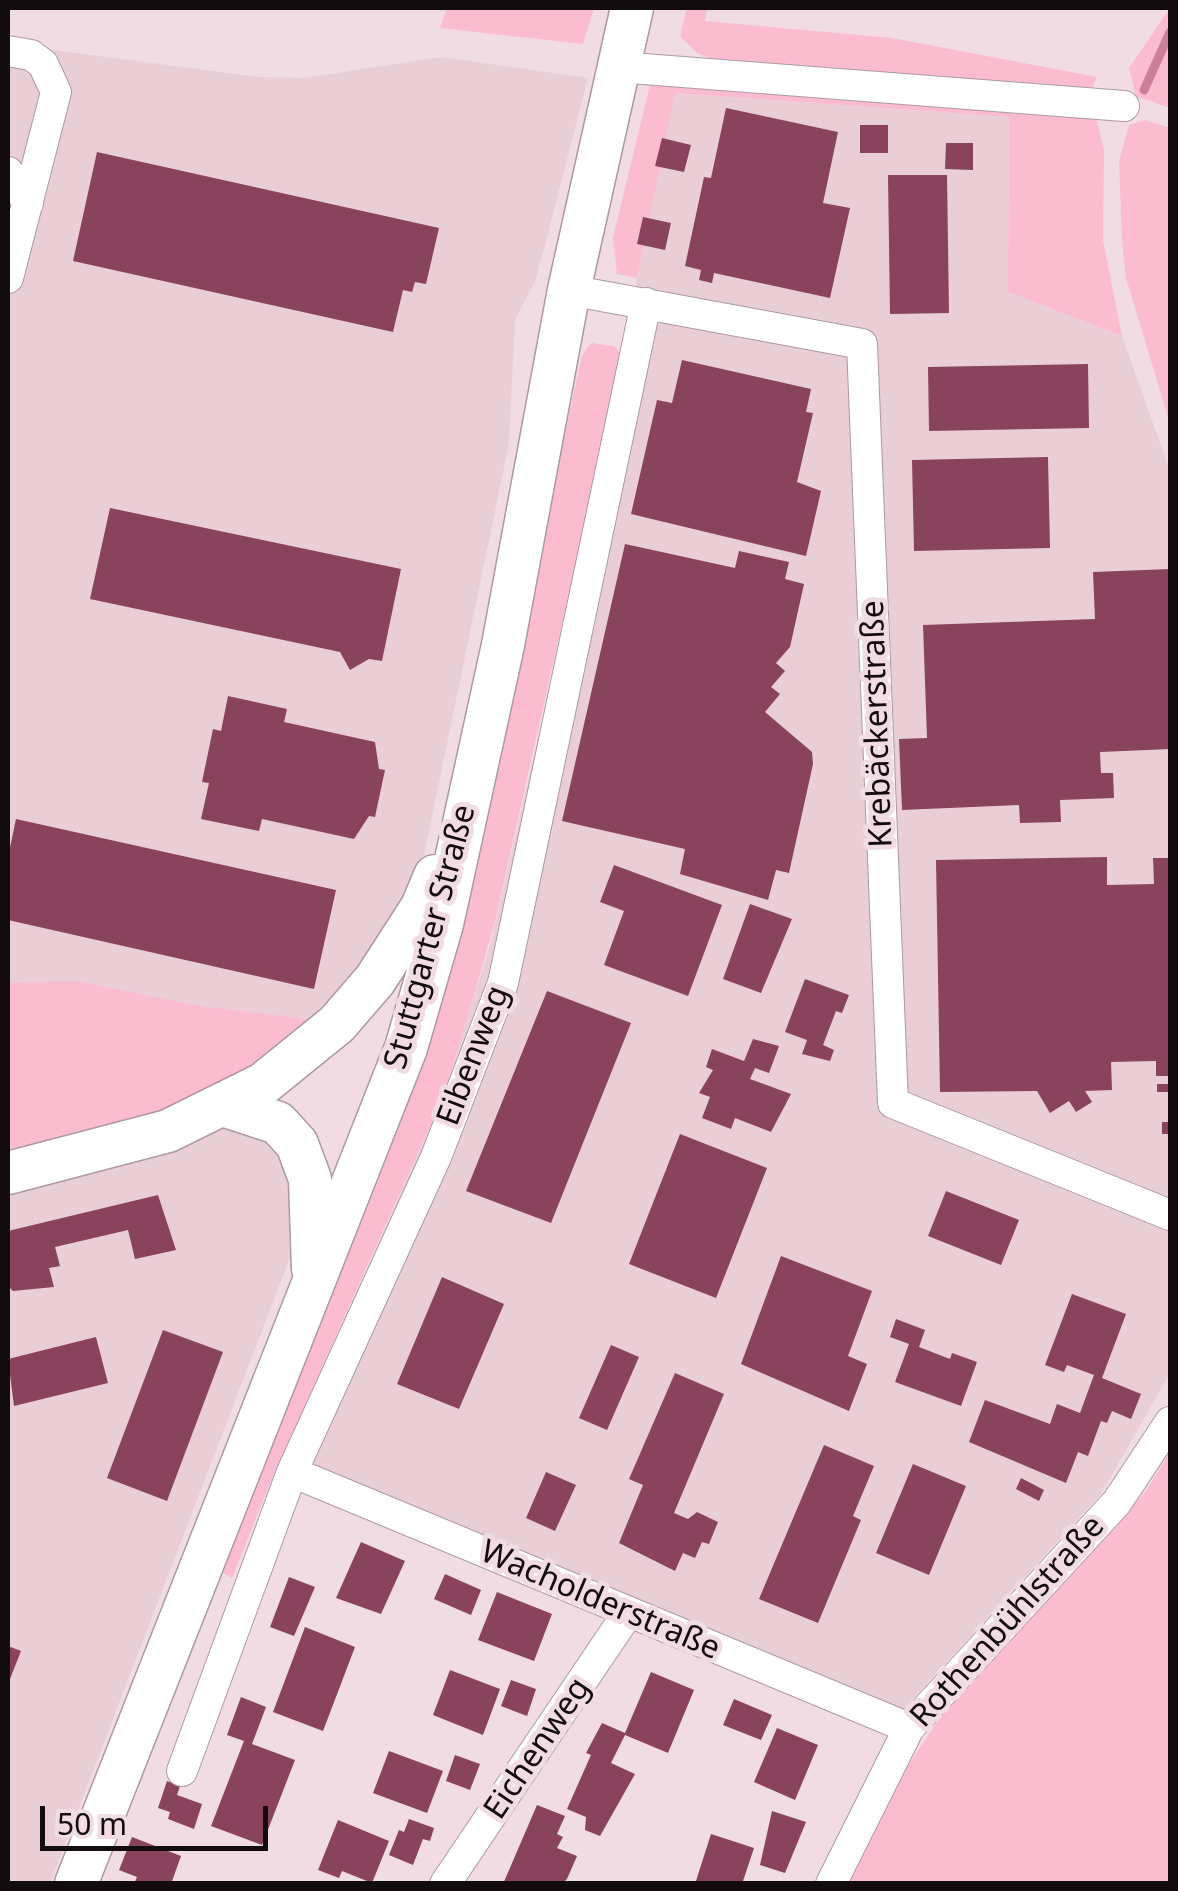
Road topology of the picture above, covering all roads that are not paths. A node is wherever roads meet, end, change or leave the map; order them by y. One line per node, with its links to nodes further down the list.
1 (632, 8): 3 (main road, Stuttgarter Straße)
2 (8, 51): 6 (street)
3 (618, 66): 4 (street); 8 (main road, Stuttgarter Straße)
4 (1124, 106)
5 (8, 172): 6 (street)
6 (28, 202): 7 (street)
7 (8, 278)
8 (569, 290): 9 (street, Krebäckerstraße); 10 (main road, Stuttgarter Straße)
9 (646, 303): 13 (street, Krebäckerstraße); 16 (street, Eibenweg)
10 (466, 807): 11 (main road); 14 (main road, Stuttgarter Straße)
11 (226, 1106): 12 (main road); 14 (main road)
12 (8, 1173)
13 (1170, 1215)
14 (314, 1284): 20 (main road, Stuttgarter Straße)
15 (1170, 1422): 18 (street, Rothenbühlstraße)
16 (292, 1472): 17 (street, Wacholderstraße); 19 (street, Eibenweg)
17 (628, 1613): 18 (street, Wacholderstraße); 21 (street, Eichenweg)
18 (909, 1728): 22 (street, Rothenbühlstraße)
19 (182, 1771)
20 (76, 1884)
21 (445, 1884)
22 (831, 1884)

